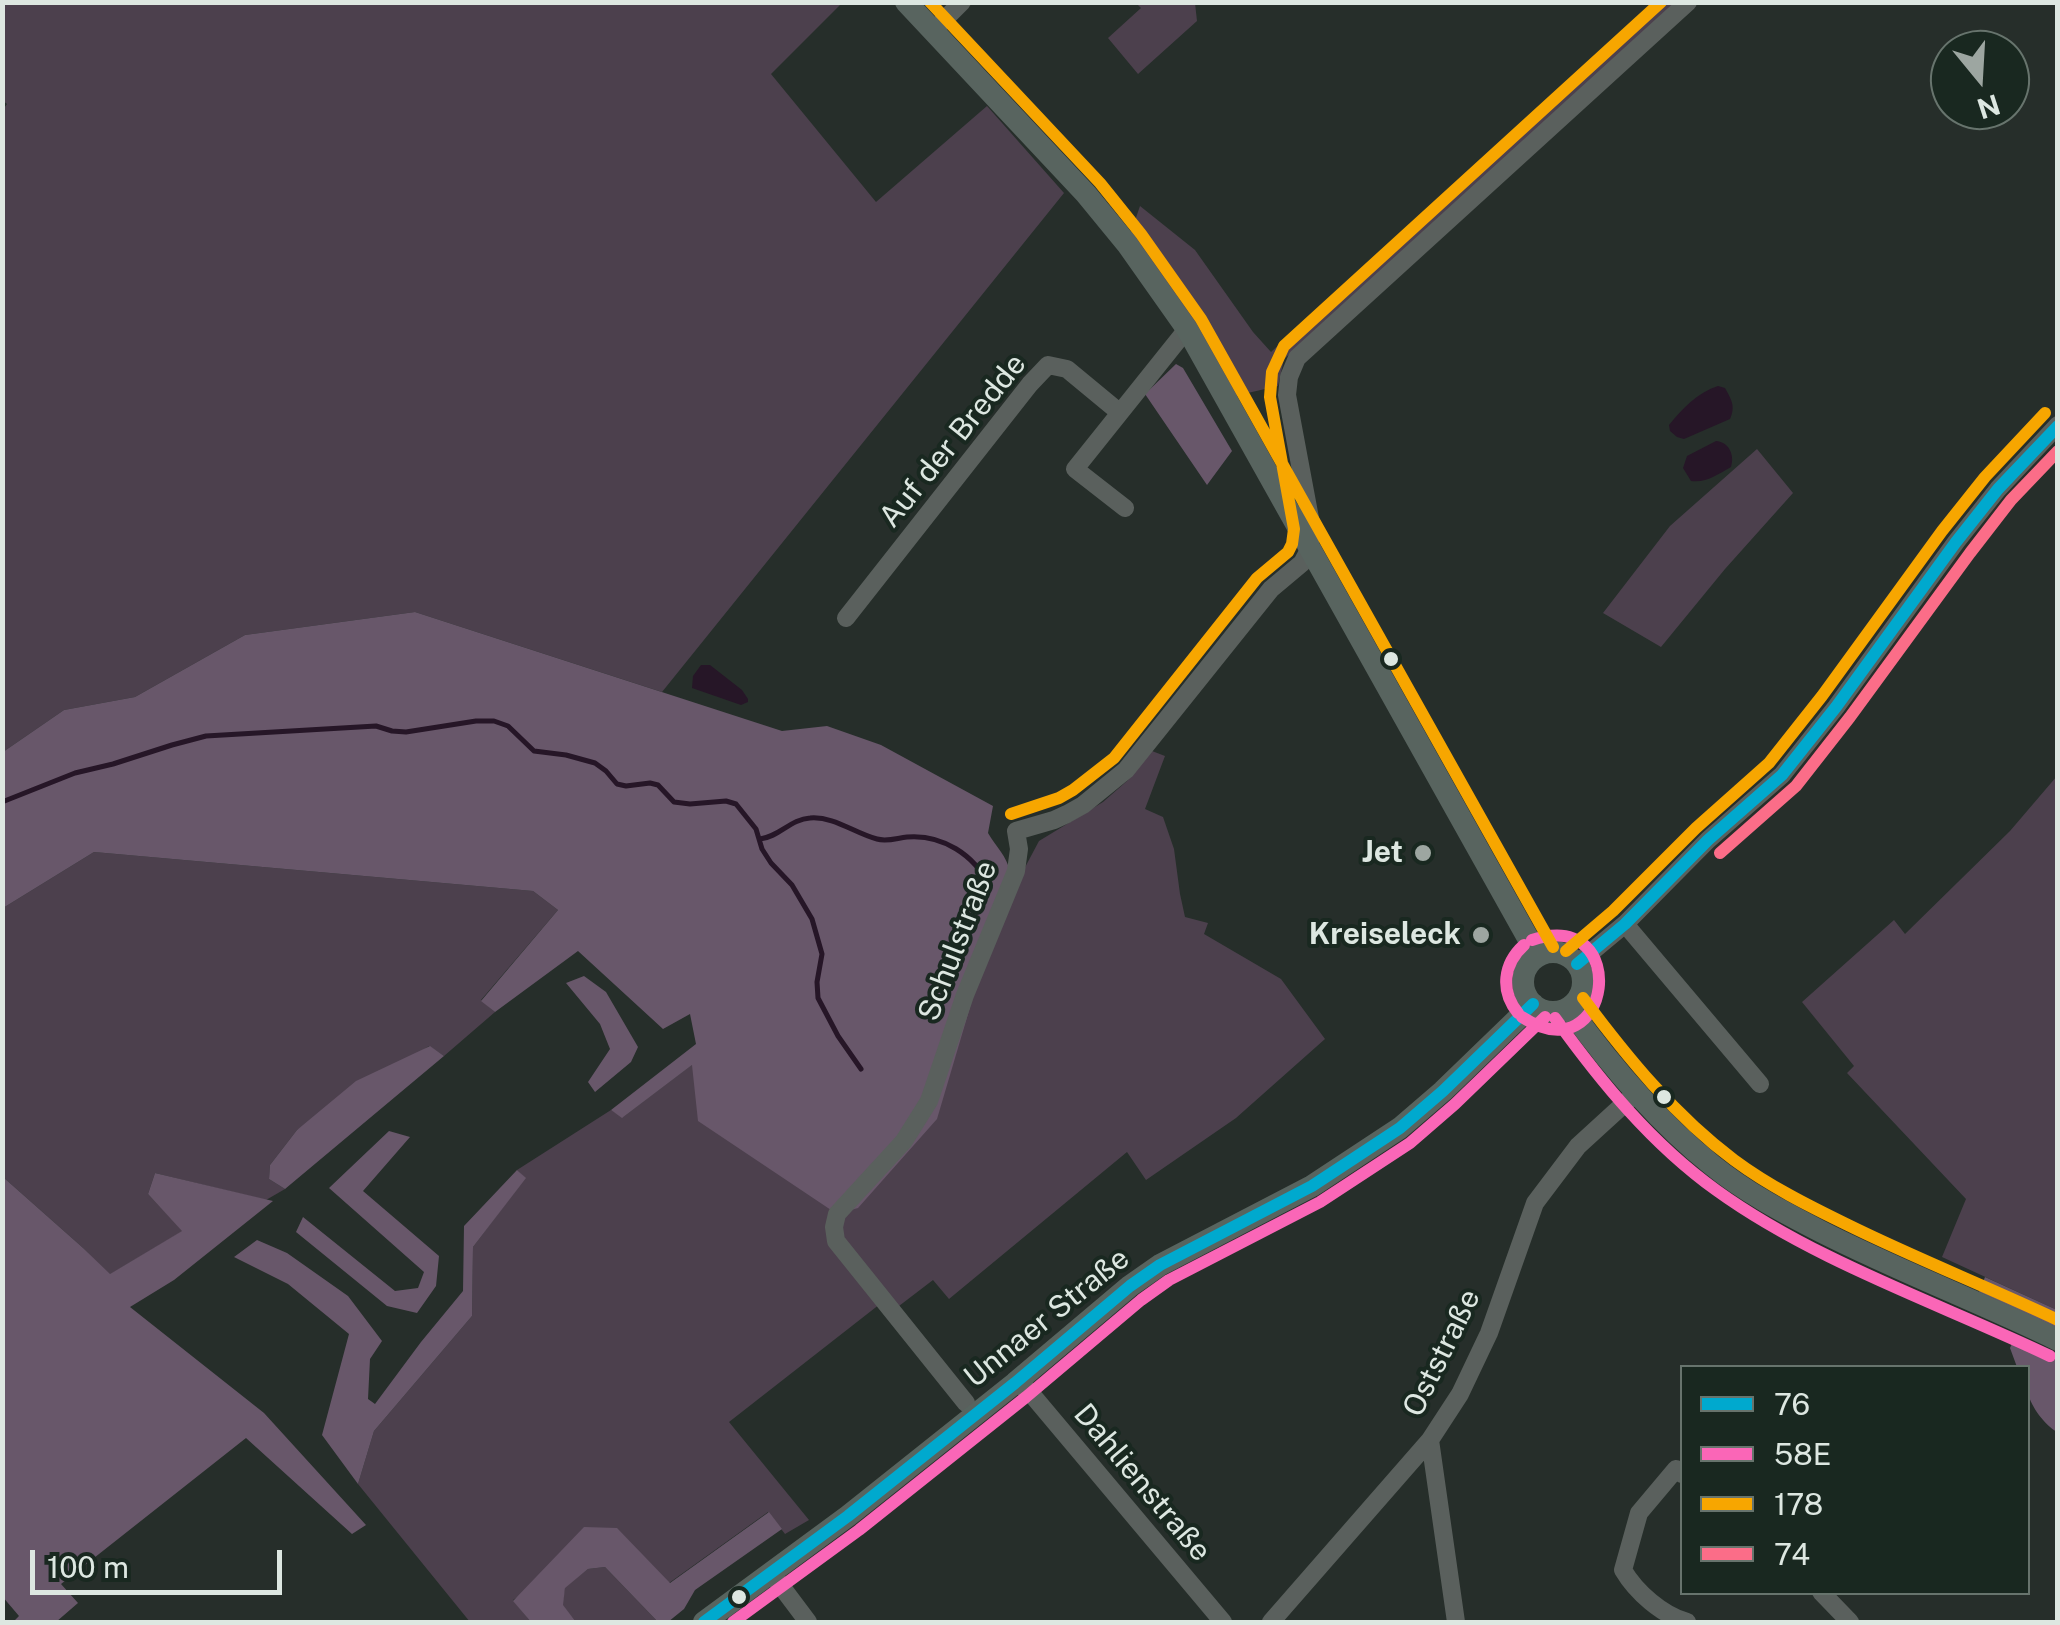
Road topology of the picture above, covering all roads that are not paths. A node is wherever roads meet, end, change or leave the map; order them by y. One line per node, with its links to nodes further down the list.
1 (906, 2): 4 (main road)
2 (962, 2): 4 (street)
3 (1688, 2): 9 (street)
4 (932, 31): 5 (main road)
5 (1187, 329): 6 (street); 9 (main road)
6 (1119, 412): 8 (street); 10 (street, Auf der Bredde)
7 (2058, 425): 11 (street)
8 (1125, 508)
9 (1309, 550): 12 (main road); 20 (street, Schulstraße)
10 (846, 618)
11 (1625, 924): 13 (street); 16 (street)
12 (1538, 956): 13 (main road); 14 (main road)
13 (1578, 964): 15 (main road)
14 (1533, 1004): 15 (main road); 19 (main road, Unnaer Straße)
15 (1569, 1008): 17 (main road)
16 (1760, 1084)
17 (1636, 1093): 18 (main road); 21 (street, Oststraße)
18 (2058, 1340)
19 (1015, 1383): 23 (main road, Unnaer Straße); 27 (street, Dahlienstraße)
20 (966, 1403)
21 (1430, 1440): 28 (street, Oststraße); 29 (street)
22 (1680, 1468): 30 (street)
23 (772, 1574): 25 (main road, Unnaer Straße); 26 (street)
24 (1824, 1595): 31 (street)
25 (704, 1622)
26 (808, 1622)
27 (1223, 1622)
28 (1271, 1622)
29 (1456, 1622)
30 (1688, 1622)
31 (1848, 1622)

